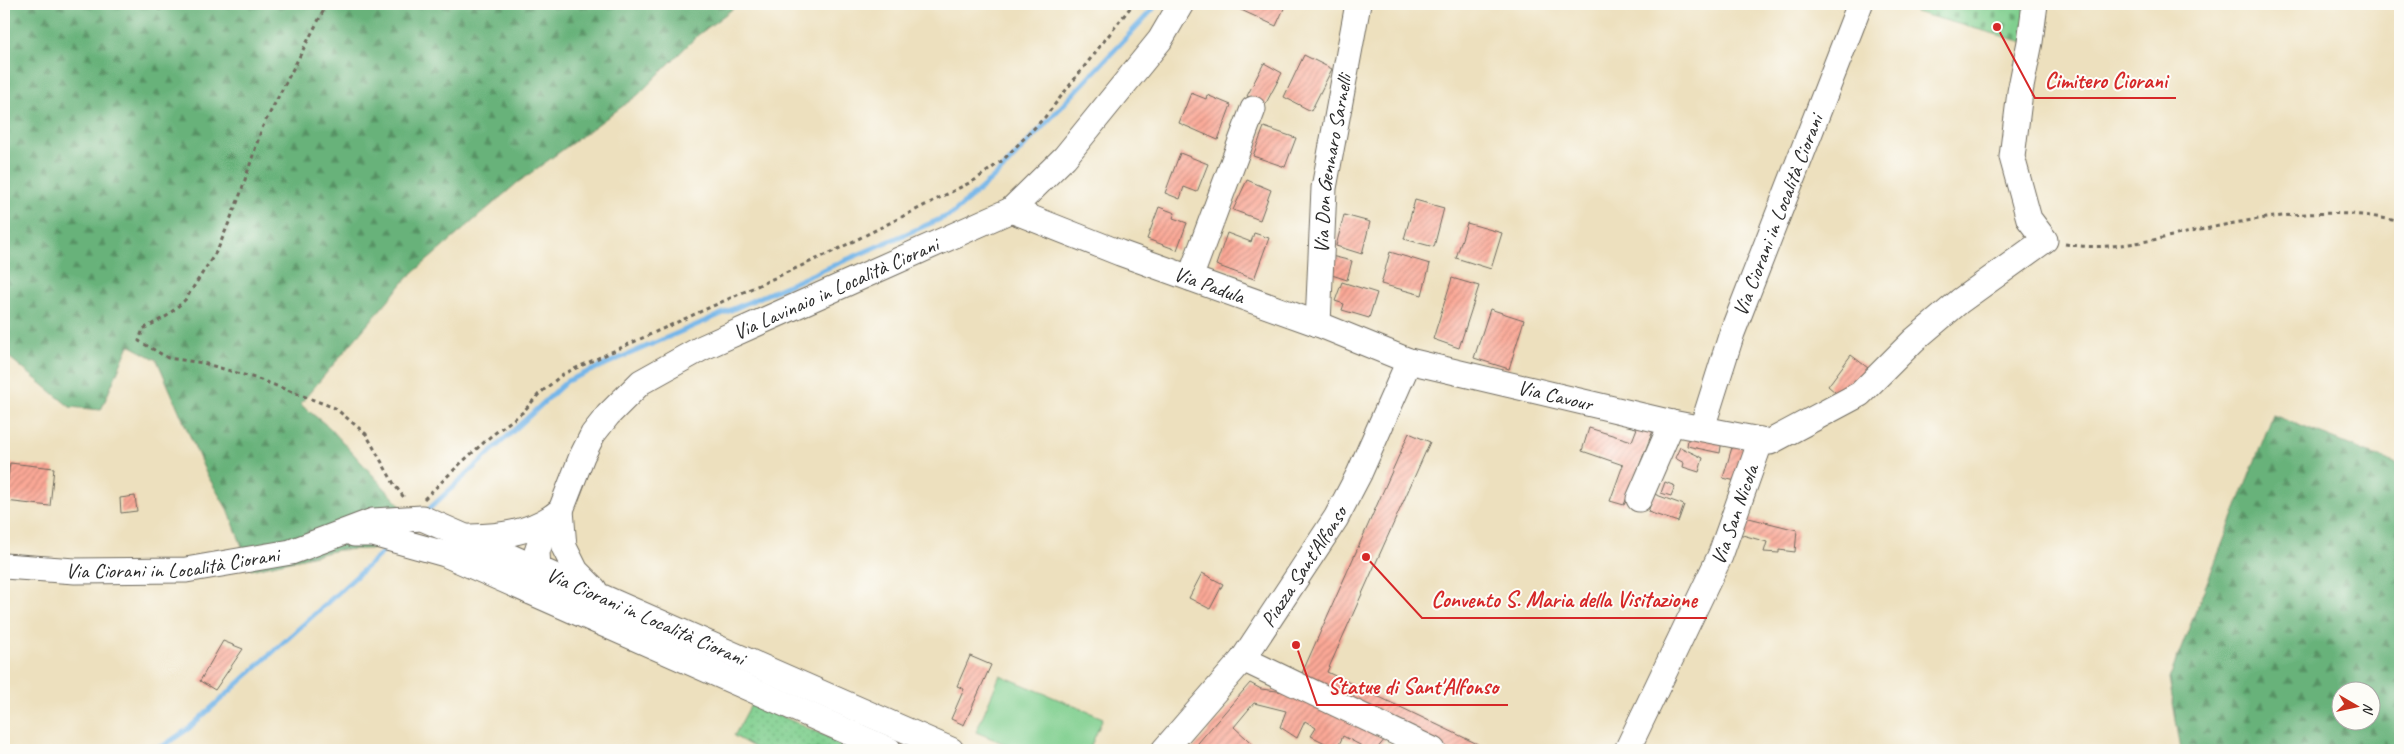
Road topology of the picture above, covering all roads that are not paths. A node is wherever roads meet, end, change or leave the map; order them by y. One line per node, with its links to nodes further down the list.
1 (1181, 4): 6 (street, Via Lavinaio in Località Ciorani)
2 (1358, 4): 8 (street, Via Don Gennaro Sarnelli)
3 (1860, 4): 11 (street, Via Ciorani in Località Ciorani)
4 (2035, 4): 12 (street)
5 (1253, 109): 7 (street)
6 (1011, 210): 7 (street, Via Padula); 14 (street, Via Lavinaio in Località Ciorani)
7 (1190, 278): 8 (street, Via Padula)
8 (1318, 324): 9 (street, Via Padula)
9 (1409, 361): 10 (street, Via Cavour); 20 (street, Piazza Sant'Alfonso)
10 (1672, 423): 11 (street, Via Cavour); 13 (street)
11 (1702, 428): 12 (street, Via Cavour)
12 (1761, 440): 25 (street, Via San Nicola)
13 (1639, 499)
14 (559, 516): 16 (street); 18 (street, Via Lavinaio in Località Ciorani); 19 (street)
15 (336, 533): 16 (street, Via Ciorani in Località Ciorani); 17 (street, Via Ciorani in Località Ciorani); 18 (street, Via Ciorani in Località Ciorani)
16 (467, 537): 18 (street, Via Ciorani in Località Ciorani)
17 (4, 566)
18 (534, 580): 19 (street, Via Ciorani in Località Ciorani); 21 (street, Via Ciorani in Località Ciorani)
19 (600, 596): 22 (street, Via Ciorani in Località Ciorani)
20 (1243, 659): 23 (street, Piazza Sant'Alfonso); 24 (street)
21 (889, 750)
22 (951, 750)
23 (1164, 750)
24 (1433, 750)
25 (1627, 750)

